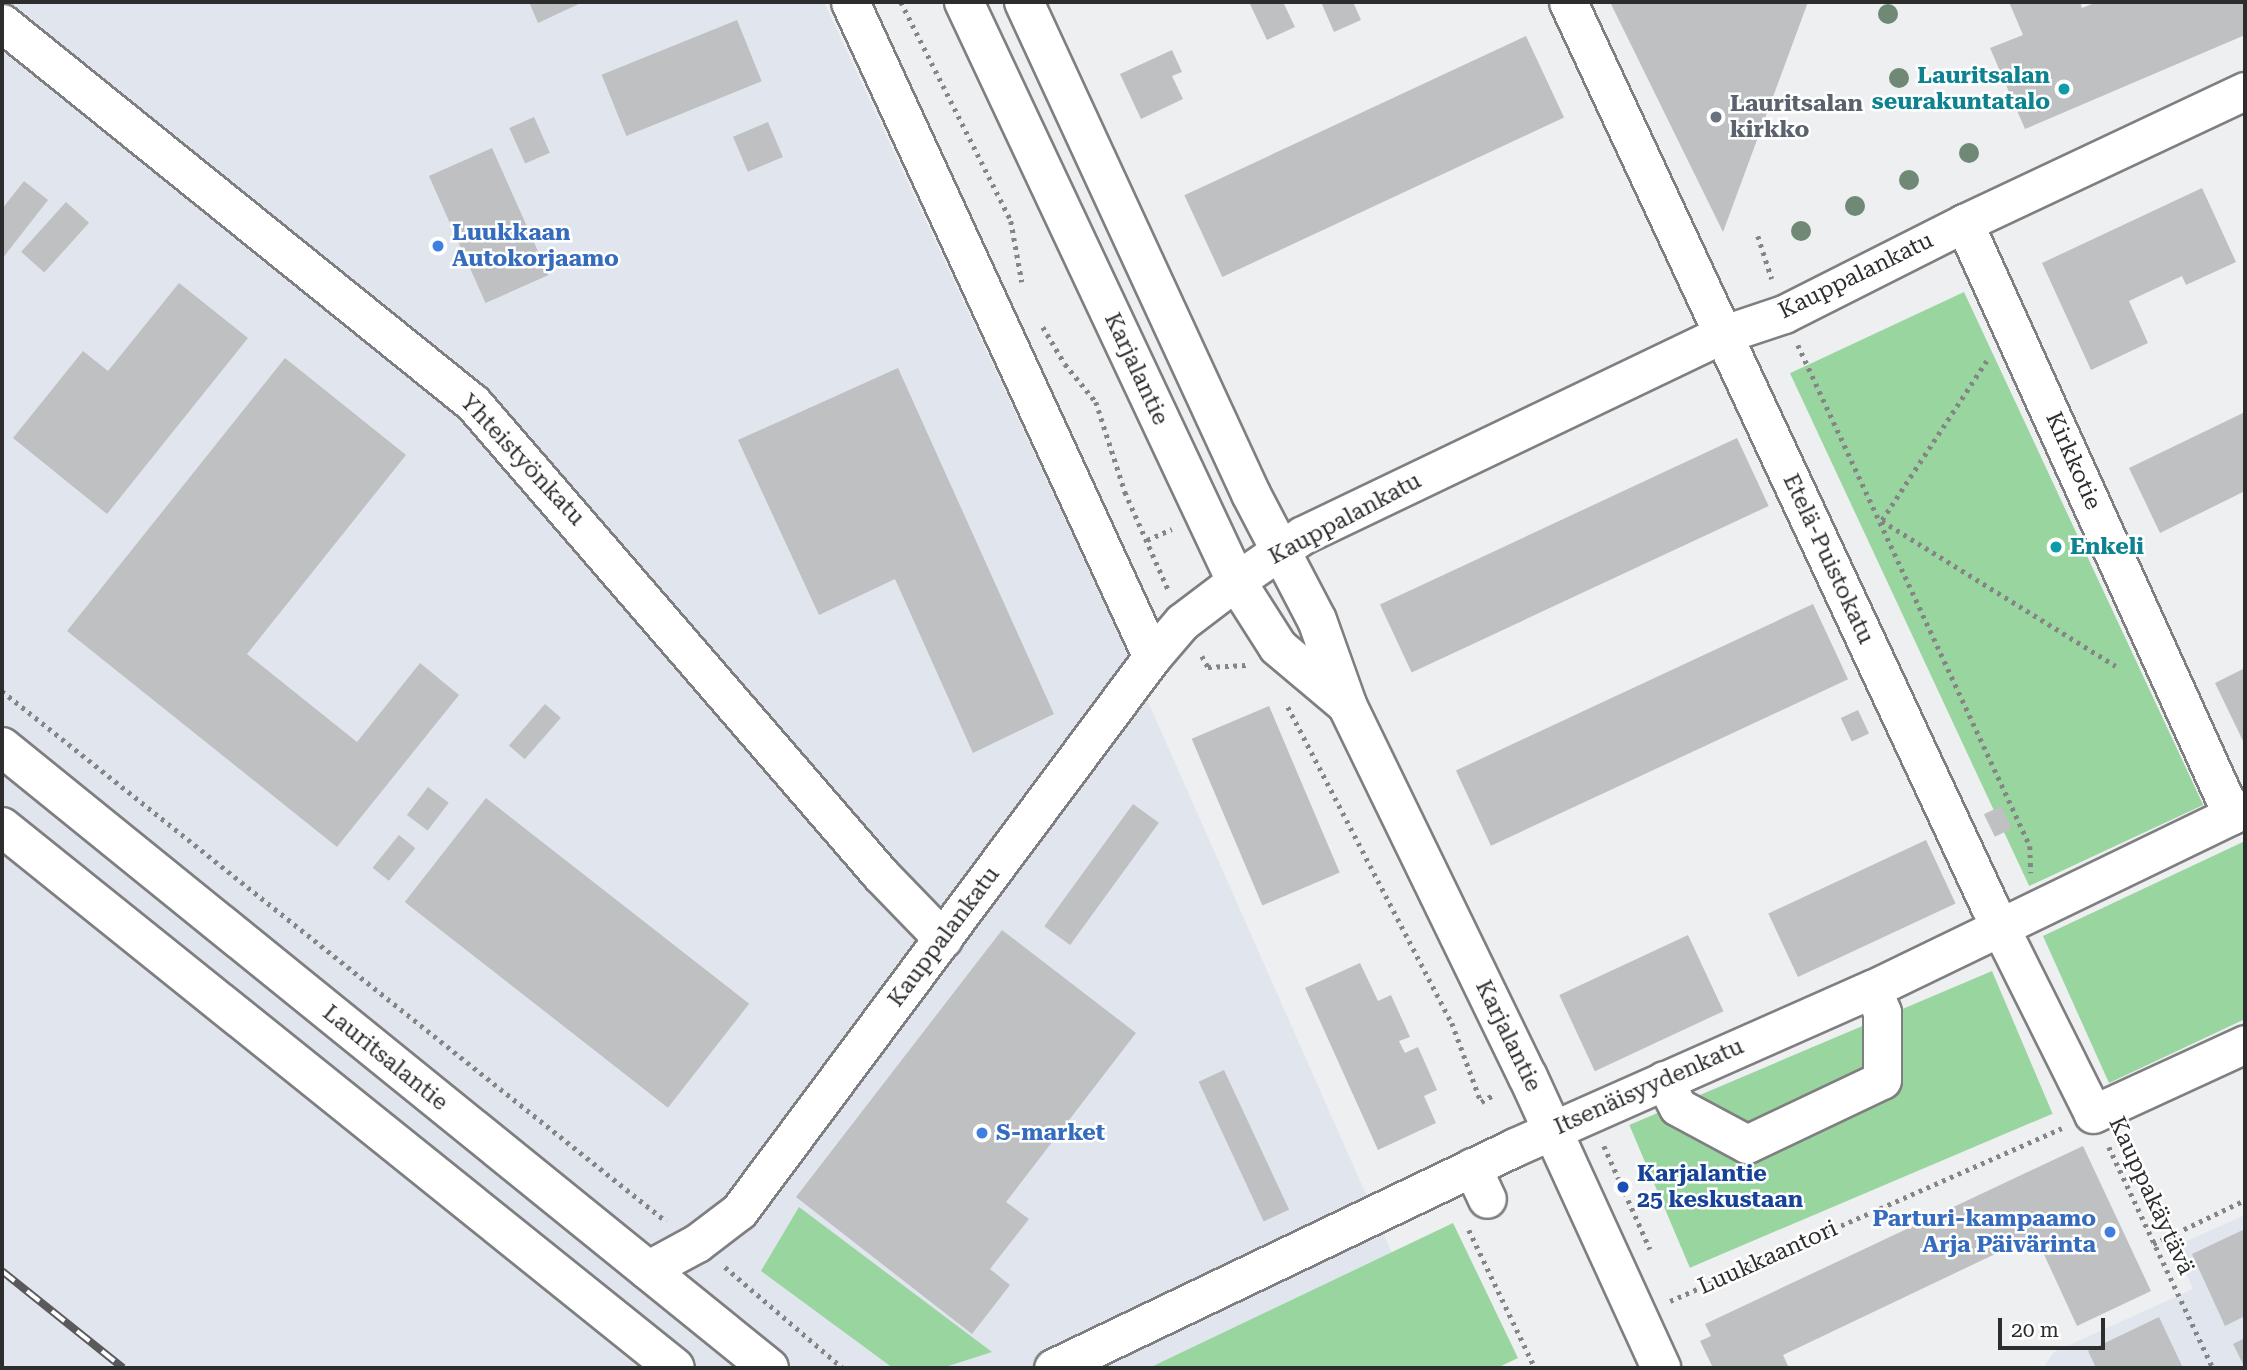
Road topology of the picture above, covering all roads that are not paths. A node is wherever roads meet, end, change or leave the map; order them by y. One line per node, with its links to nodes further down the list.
1 (850, 2): 11 (street)
2 (964, 2): 10 (main road, Karjalantie)
3 (1024, 2): 9 (main road, Karjalantie)
4 (1568, 2): 8 (street, Etelä-Puistokatu)
5 (2, 23): 17 (street, Yhteistyönkatu)
6 (2245, 91): 7 (street, Kauppalankatu)
7 (1964, 223): 8 (street, Kauppalankatu); 14 (street, Kirkkotie)
8 (1721, 335): 9 (street, Kauppalankatu); 16 (street, Etelä-Puistokatu)
9 (1278, 550): 10 (street, Kauppalankatu); 12 (main road, Karjalantie)
10 (1236, 581): 11 (street, Kauppalankatu); 12 (main road, Karjalantie)
11 (1152, 657): 17 (street, Kauppalankatu)
12 (1349, 707): 21 (main road, Karjalantie)
13 (2, 747): 22 (main road, Lauritsalantie)
14 (2239, 812): 16 (street, Itsenäisyydenkatu)
15 (2, 827): 23 (main road)
16 (2000, 926): 18 (street, Itsenäisyydenkatu); 19 (street, Etelä-Puistokatu)
17 (943, 939): 22 (street, Kauppalankatu)
18 (1872, 989): 20 (street, Itsenäisyydenkatu); 20 (street)
19 (2245, 1044)
20 (1664, 1080): 21 (street, Itsenäisyydenkatu)
21 (1552, 1130): 25 (street, Itsenäisyydenkatu); 26 (main road, Karjalantie)
22 (647, 1270): 24 (main road, Lauritsalantie)
23 (674, 1368)
24 (769, 1368)
25 (1053, 1368)
26 (1661, 1368)

